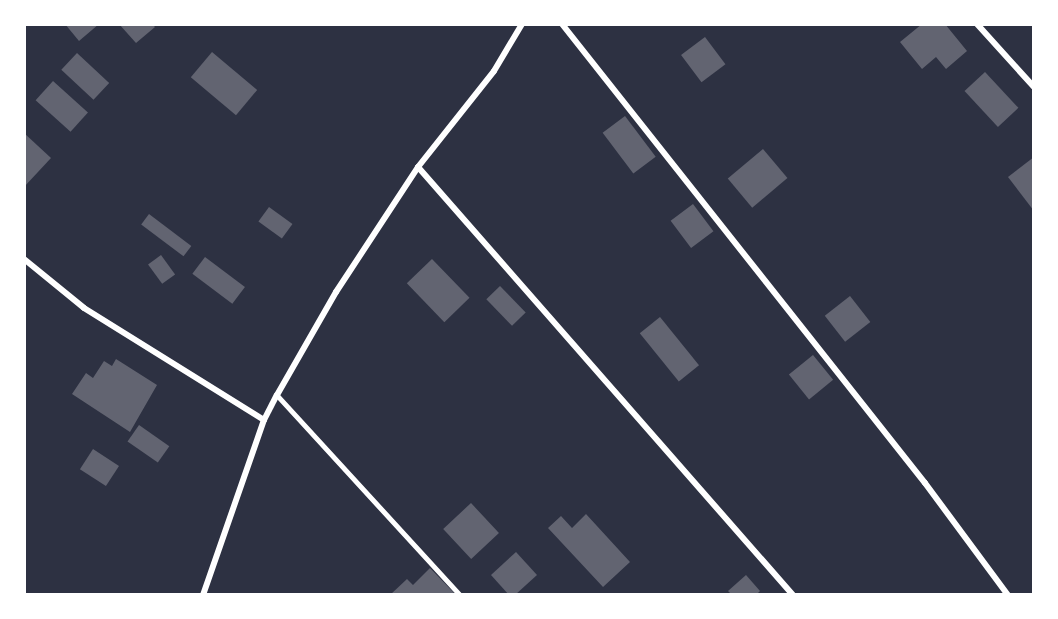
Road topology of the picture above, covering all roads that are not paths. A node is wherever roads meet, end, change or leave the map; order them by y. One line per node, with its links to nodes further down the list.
1 (522, 24): 5 (street)
2 (562, 24): 12 (street)
3 (977, 24): 4 (street)
4 (1034, 87)
5 (418, 167): 7 (street); 11 (street)
6 (24, 259): 8 (street)
7 (277, 395): 8 (street); 10 (lane)
8 (264, 420): 9 (street)
9 (203, 595)
10 (460, 595)
11 (793, 595)
12 (1008, 595)

